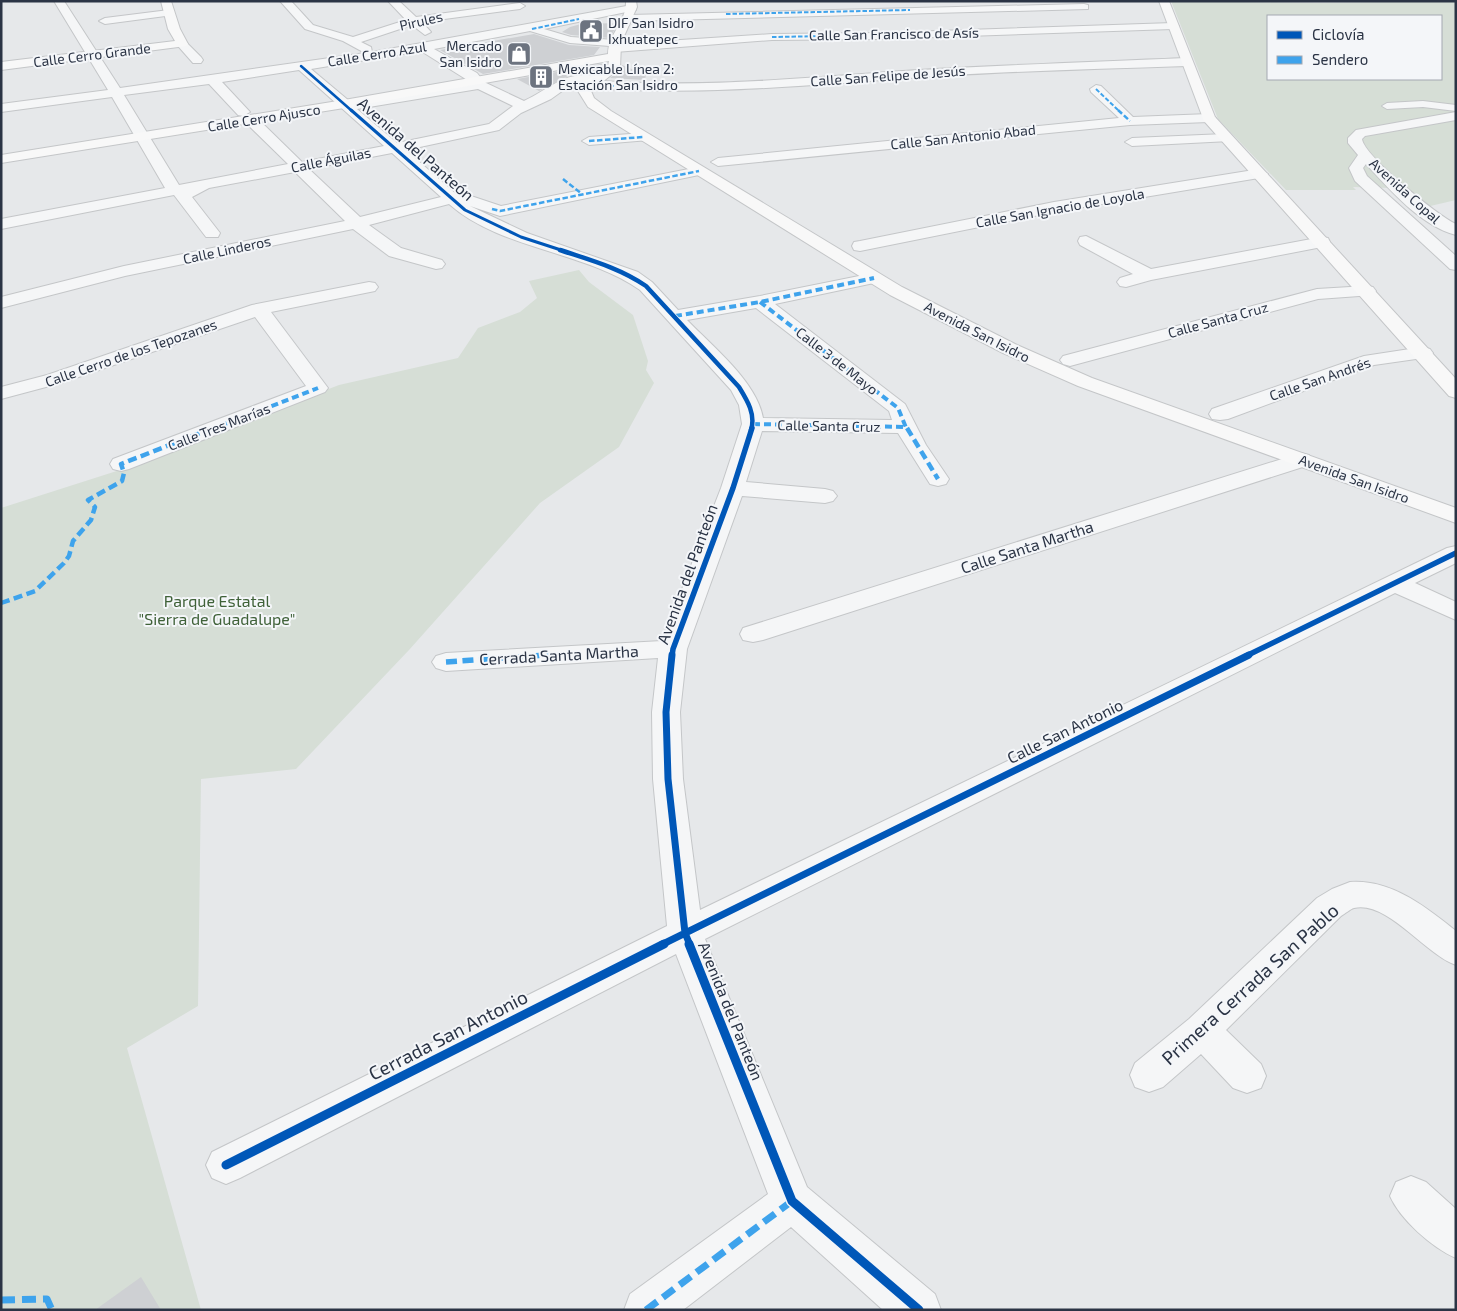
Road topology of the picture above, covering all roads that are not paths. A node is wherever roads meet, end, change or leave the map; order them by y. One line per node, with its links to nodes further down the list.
1 (59, 1): 23 (street)
2 (166, 1): 11 (street)
3 (285, 1): 17 (street)
4 (1164, 1): 14 (street)
5 (396, 4): 7 (street); 13 (street)
6 (521, 4): 13 (street, Pirules); 15 (street)
7 (418, 6)
8 (907, 6): 9 (street, Calle Cerro Azul); 10 (street, Calle Cerro Azul); 16 (street)
9 (1084, 7)
10 (631, 9): 15 (street, Calle Cerro Azul); 21 (street)
11 (169, 13): 12 (street); 18 (street)
12 (105, 21)
13 (415, 21): 17 (street, Pirules); 19 (street)
14 (1173, 26): 16 (street, Calle San Francisco de Asís); 25 (street)
15 (532, 29): 19 (street, Calle Cerro Azul); 21 (street, Calle San Francisco de Asís)
16 (926, 34): 21 (street, Calle San Francisco de Asís)
17 (353, 41): 22 (street)
18 (182, 44): 23 (street, Calle Cerro Grande); 24 (street)
19 (439, 44): 20 (street, Calle Cerro Azul)
20 (423, 47): 22 (street, Calle Cerro Azul); 30 (street)
21 (615, 49): 29 (street); 30 (street, Calle Cerro Ajusco)
22 (374, 54): 27 (street, Calle Cerro Azul)
23 (94, 55): 26 (street, Calle Cerro Grande); 32 (street)
24 (197, 60)
25 (1186, 62): 29 (street, Calle San Felipe de Jesús); 40 (street)
26 (1, 66)
27 (301, 66): 28 (street, Calle Cerro Azul); 33 (street, Avenida del Panteón)
28 (212, 79): 32 (street, Calle Cerro Azul); 38 (street)
29 (593, 82): 34 (street, Calle Águilas); 43 (street, Avenida San Isidro)
30 (479, 83): 33 (street, Calle Cerro Ajusco); 34 (street)
31 (1096, 89): 41 (street)
32 (116, 93): 36 (street, Calle Cerro Azul); 42 (street)
33 (344, 104): 38 (street, Calle Cerro Ajusco); 48 (street, Avenida del Panteón)
34 (522, 106): 48 (street, Calle Águilas)
35 (1387, 106): 37 (lane)
36 (1, 108)
37 (1456, 108)
38 (247, 116): 42 (street, Calle Cerro Ajusco); 53 (street)
39 (1456, 116): 50 (street, Avenida Copal)
40 (1209, 118): 41 (street, Calle San Antonio Abad); 44 (street)
41 (1130, 121): 49 (street, Calle San Antonio Abad)
42 (142, 137): 51 (street, Calle Cerro Ajusco); 58 (street)
43 (644, 137): 45 (street); 54 (street, Avenida San Isidro)
44 (1225, 138): 46 (street); 55 (street)
45 (589, 142)
46 (1132, 142)
47 (762, 143): 49 (street)
48 (396, 148): 53 (street, Calle Águilas); 63 (street, Avenida del Panteón)
49 (772, 156): 52 (street, Calle San Antonio Abad)
50 (1365, 156): 59 (street, Avenida Copal); 60 (street, Avenida Copal)
51 (1, 159)
52 (718, 162)
53 (298, 167): 56 (street, Calle Águilas); 65 (street)
54 (699, 171): 61 (street); 80 (street, Avenida San Isidro)
55 (1260, 174): 71 (street); 73 (street, Calle San Ignacio de Loyola)
56 (250, 176): 58 (street, Calle Águilas); 69 (street)
57 (563, 179): 61 (street)
58 (174, 190): 62 (street, Calle Águilas)
59 (1375, 192): 60 (street); 67 (street, Avenida Copal)
60 (1403, 192): 68 (street, Avenida Copal)
61 (582, 194): 63 (street)
62 (142, 196): 64 (street, Calle Águilas); 66 (street, Calle Águilas)
63 (452, 199): 65 (street, Calle Linderos); 87 (street, Avenida del Panteón)
64 (1, 219)
65 (356, 223): 75 (street, Calle Linderos); 76 (street)
66 (1, 224)
67 (1414, 228): 68 (street, Avenida Copal); 74 (street, Avenida Copal)
68 (1450, 228)
69 (212, 233)
70 (1086, 241): 79 (street)
71 (1322, 242): 79 (street); 83 (street)
72 (1456, 245): 74 (street, Avenida Copal)
73 (860, 246)
74 (1437, 249): 77 (street, Avenida Copal)
75 (226, 250): 78 (street); 85 (street, Calle Linderos)
76 (436, 264)
77 (1456, 264)
78 (238, 266)
79 (1148, 276): 81 (street)
80 (874, 278): 84 (street); 95 (street, Avenida San Isidro)
81 (1126, 282)
82 (369, 287): 86 (street, Calle Cerro de los Tepozanes)
83 (1367, 291): 88 (street); 89 (street, Calle Santa Cruz)
84 (760, 302): 87 (street); 94 (street, Calle 3 de Mayo)
85 (1, 303)
86 (260, 309): 91 (street, Calle Cerro de los Tepozanes); 96 (street, Calle Tres Marías)
87 (675, 316): 93 (street, Avenida del Panteón)
88 (1422, 353): 90 (street); 92 (street, Calle San Andrés)
89 (1070, 360)
90 (1456, 392)
91 (1, 393)
92 (1220, 414)
93 (753, 424): 94 (street, Calle Santa Cruz); 98 (street, Avenida del Panteón)
94 (905, 427): 97 (street, Calle 3 de Mayo)
95 (1301, 460): 100 (street, Avenida San Isidro); 104 (street, Calle Santa Martha)
96 (121, 464)
97 (938, 479)
98 (732, 488): 99 (street); 105 (street, Avenida del Panteón)
99 (825, 496)
100 (1456, 516)
101 (1456, 554): 102 (street, Calle San Antonio)
102 (1397, 584): 103 (street); 107 (street, Calle San Antonio)
103 (1456, 612)
104 (753, 634)
105 (673, 649): 106 (street, Cerrada Santa Martha); 107 (street, Avenida del Panteón)
106 (446, 662)
107 (685, 932): 112 (street, Cerrada San Antonio); 114 (street, Avenida del Panteón)
108 (1456, 951): 109 (street, Primera Cerrada San Pablo)
109 (1202, 1030): 110 (street, Primera Cerrada San Pablo); 111 (street)
110 (1148, 1075)
111 (1247, 1076)
112 (226, 1165)
113 (1411, 1196): 115 (street)
114 (792, 1201): 116 (street); 117 (street, Avenida del Panteón)
115 (1456, 1237)
116 (646, 1310)
117 (919, 1310)

